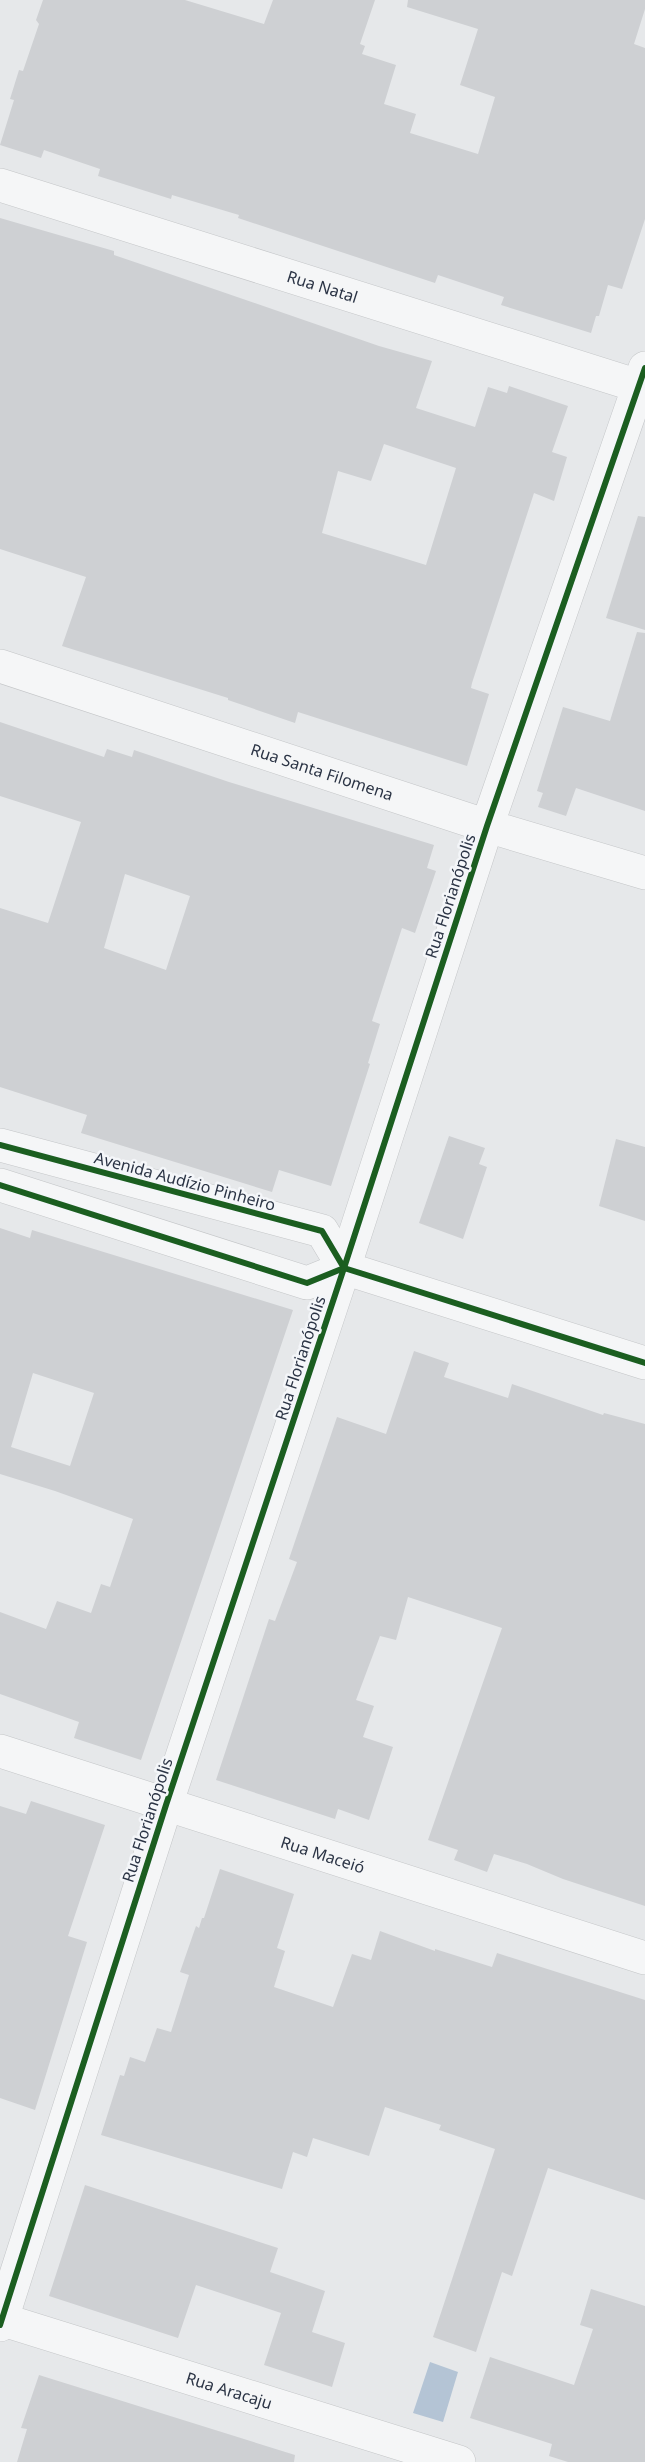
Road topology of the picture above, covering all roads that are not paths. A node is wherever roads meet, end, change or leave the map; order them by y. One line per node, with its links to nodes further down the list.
1 (0, 185): 2 (street, Rua Natal)
2 (643, 381): 4 (street, Rua Florianópolis)
3 (0, 666): 4 (street, Rua Santa Filomena)
4 (487, 826): 5 (street, Rua Santa Filomena); 8 (street, Rua Florianópolis)
5 (645, 873)
6 (2, 1153): 8 (street, Avenida Audízio Pinheiro)
7 (0, 1185): 8 (street)
8 (344, 1268): 9 (street); 11 (street, Rua Florianópolis)
9 (645, 1363)
10 (0, 1751): 11 (street, Rua Maceió)
11 (166, 1805): 12 (street, Rua Maceió); 13 (street, Rua Florianópolis)
12 (645, 1958)
13 (0, 2321): 14 (street, Rua Aracaju)
14 (459, 2462)

